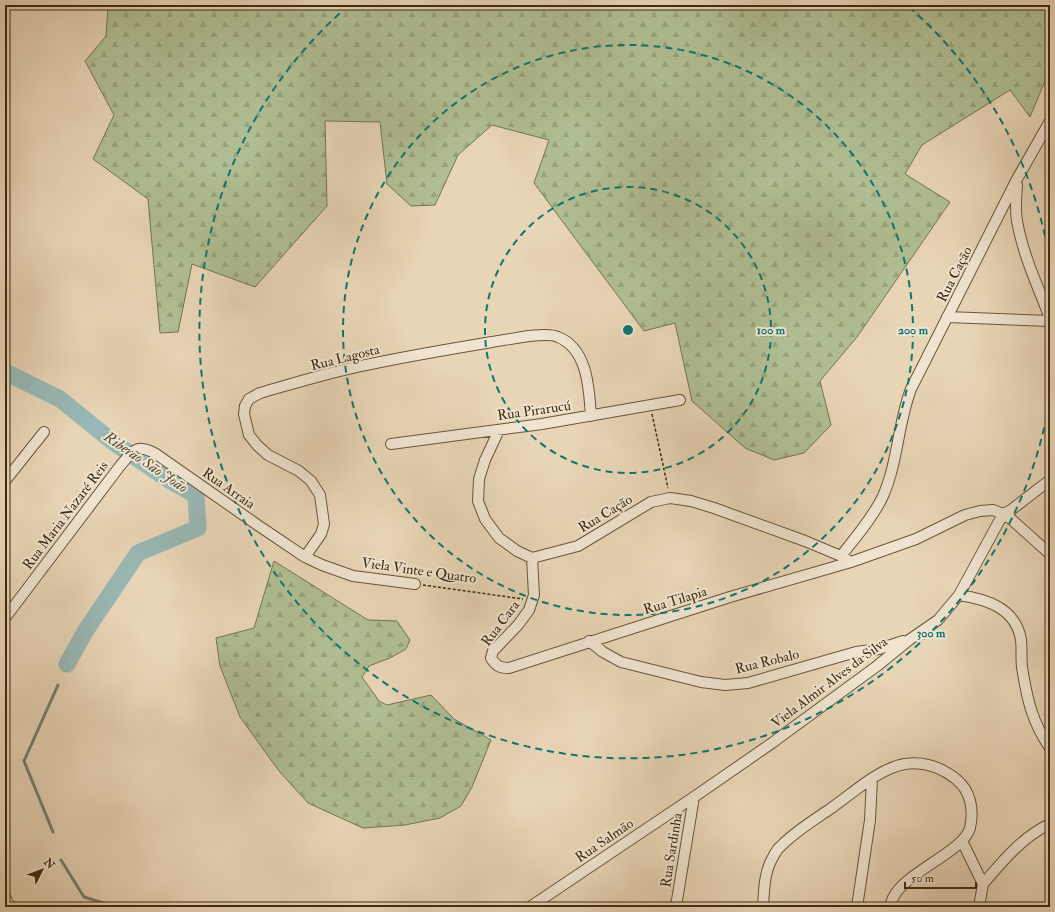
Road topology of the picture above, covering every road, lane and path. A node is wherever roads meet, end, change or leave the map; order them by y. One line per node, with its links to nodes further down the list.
1 (1050, 121): 2 (street, Rua Cação)
2 (1017, 178): 3 (street, Rua Cação); 4 (street)
3 (947, 317): 4 (street); 17 (street, Rua Cação)
4 (1050, 319)
5 (680, 400): 6 (street, Rua Pirarucú)
6 (651, 406): 7 (street, Rua Pirarucú); 14 (path)
7 (591, 416): 8 (street, Rua Pirarucú); 18 (street, Rua Lagosta)
8 (499, 430): 10 (street, Rua Pirarucú); 19 (street)
9 (44, 432): 13 (street)
10 (391, 444)
11 (135, 450): 18 (street, Rua Arraia); 24 (street, Rua Maria Nazaré Reis)
12 (1050, 480): 15 (street)
13 (5, 481)
14 (670, 498): 17 (street, Rua Cação); 19 (street, Rua Cação)
15 (1003, 514): 16 (street); 20 (street, Rua Tilapia); 22 (street, Viela Almir Alves da Silva)
16 (1050, 554)
17 (841, 556): 20 (street, Rua Cação)
18 (305, 557): 21 (street, Viela Vinte e Quatro)
19 (532, 558): 23 (street, Rua Cara)
20 (851, 562): 26 (street, Rua Tilapia)
21 (415, 584): 23 (path, Viela Vinte e Quatro)
22 (959, 595): 25 (street, Viela Almir Alves da Silva); 28 (street)
23 (532, 601): 27 (street, Rua Cara)
24 (5, 618)
25 (909, 640): 26 (street, Rua Robalo); 30 (street, Viela Almir Alves da Silva)
26 (589, 641): 27 (street, Rua Tilapia)
27 (509, 668)
28 (1050, 748)
29 (872, 779): 32 (street); 38 (street); 39 (street)
30 (694, 797): 35 (street, Rua Sardinha); 37 (street, Rua Salmão)
31 (1050, 824): 33 (street)
32 (962, 841): 33 (street); 40 (street)
33 (983, 884): 41 (street)
34 (5, 897): 36 (street)
35 (679, 905)
36 (10, 907)
37 (530, 907)
38 (763, 907)
39 (857, 907)
40 (890, 907)
41 (979, 907)

